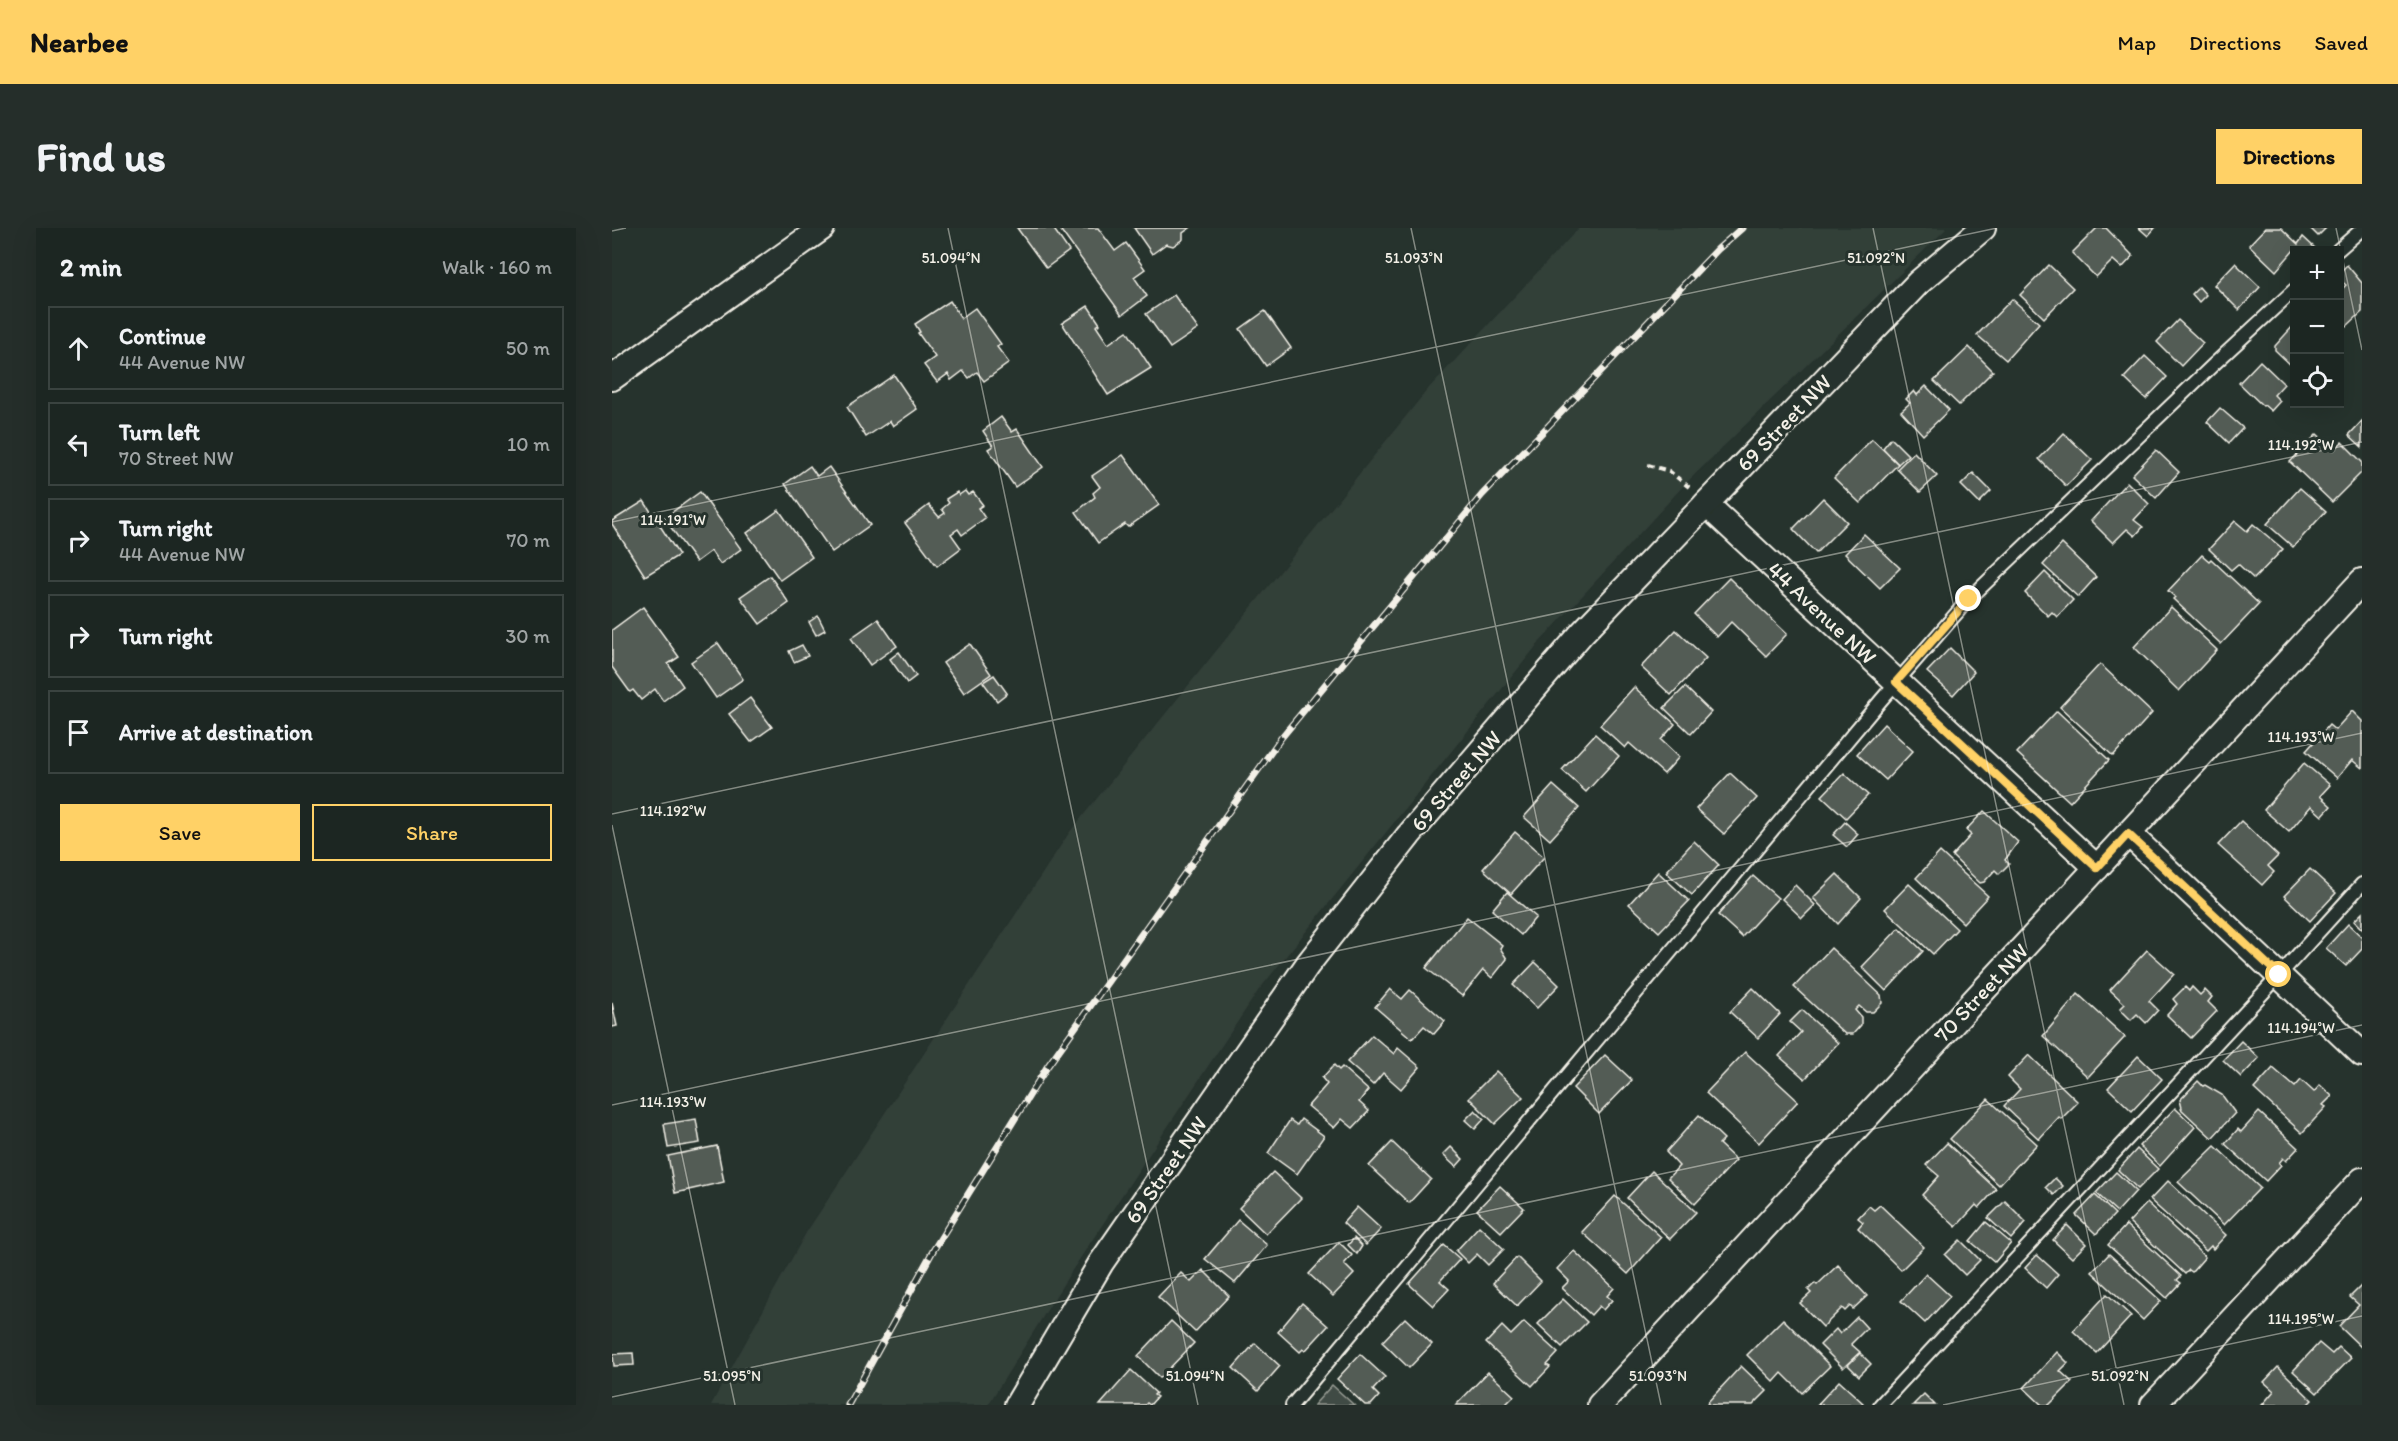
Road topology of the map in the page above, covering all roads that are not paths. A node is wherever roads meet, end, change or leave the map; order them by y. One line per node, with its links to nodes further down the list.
1 (822, 228): 6 (street)
2 (1983, 228): 7 (street, 69 Street NW)
3 (2362, 229): 4 (lane)
4 (2343, 246)
5 (2290, 295): 9 (lane)
6 (612, 378)
7 (1706, 504): 9 (street, 44 Avenue NW); 16 (street, 69 Street NW)
8 (2362, 581): 10 (street, 70 Street NW)
9 (1896, 682): 11 (street, 44 Avenue NW); 17 (lane)
10 (2128, 834): 11 (street, 70 Street NW); 13 (street)
11 (2097, 868): 18 (street, 70 Street NW)
12 (2362, 884): 13 (lane)
13 (2279, 975): 14 (street); 19 (lane)
14 (2362, 1054)
15 (2362, 1180): 20 (street)
16 (1017, 1405)
17 (1292, 1405)
18 (1600, 1405)
19 (1880, 1405)
20 (2153, 1405)

